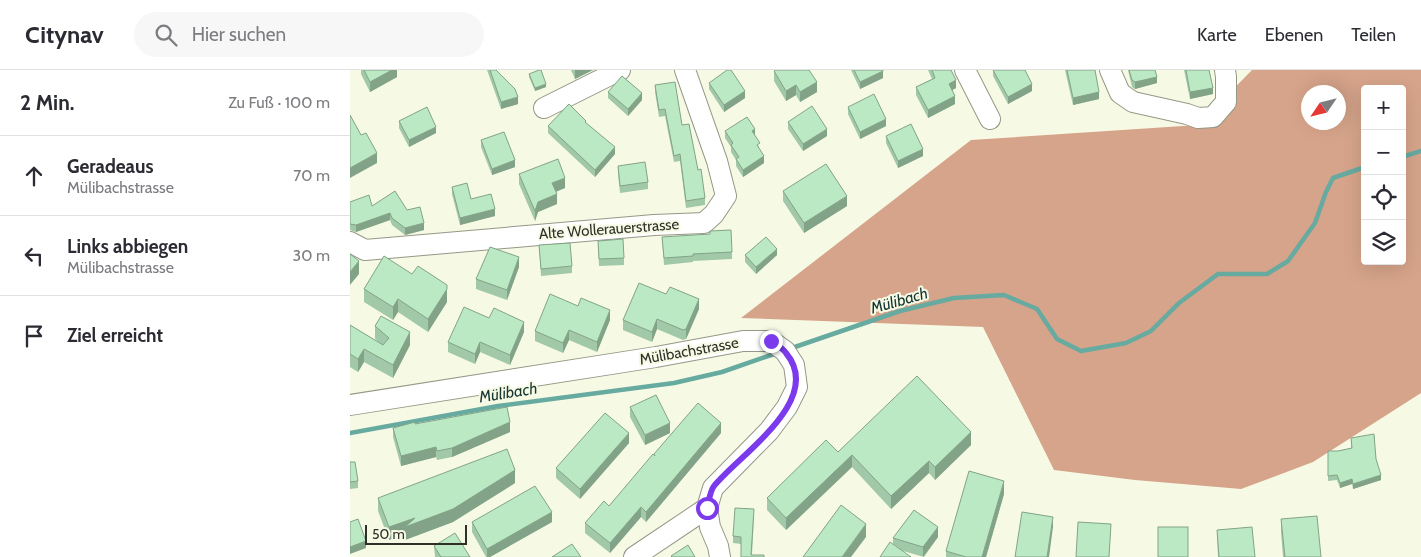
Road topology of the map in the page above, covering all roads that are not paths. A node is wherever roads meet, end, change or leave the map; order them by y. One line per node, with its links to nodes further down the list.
1 (620, 70): 6 (street)
2 (685, 70): 8 (street, Alte Wollerauerstrasse)
3 (965, 70): 7 (street)
4 (1110, 70): 5 (street)
5 (1225, 70)
6 (544, 108)
7 (990, 119)
8 (350, 242)
9 (350, 405): 10 (street, Mülibachstrasse)
10 (707, 508): 11 (street); 12 (street)
11 (634, 557)
12 (720, 557)

